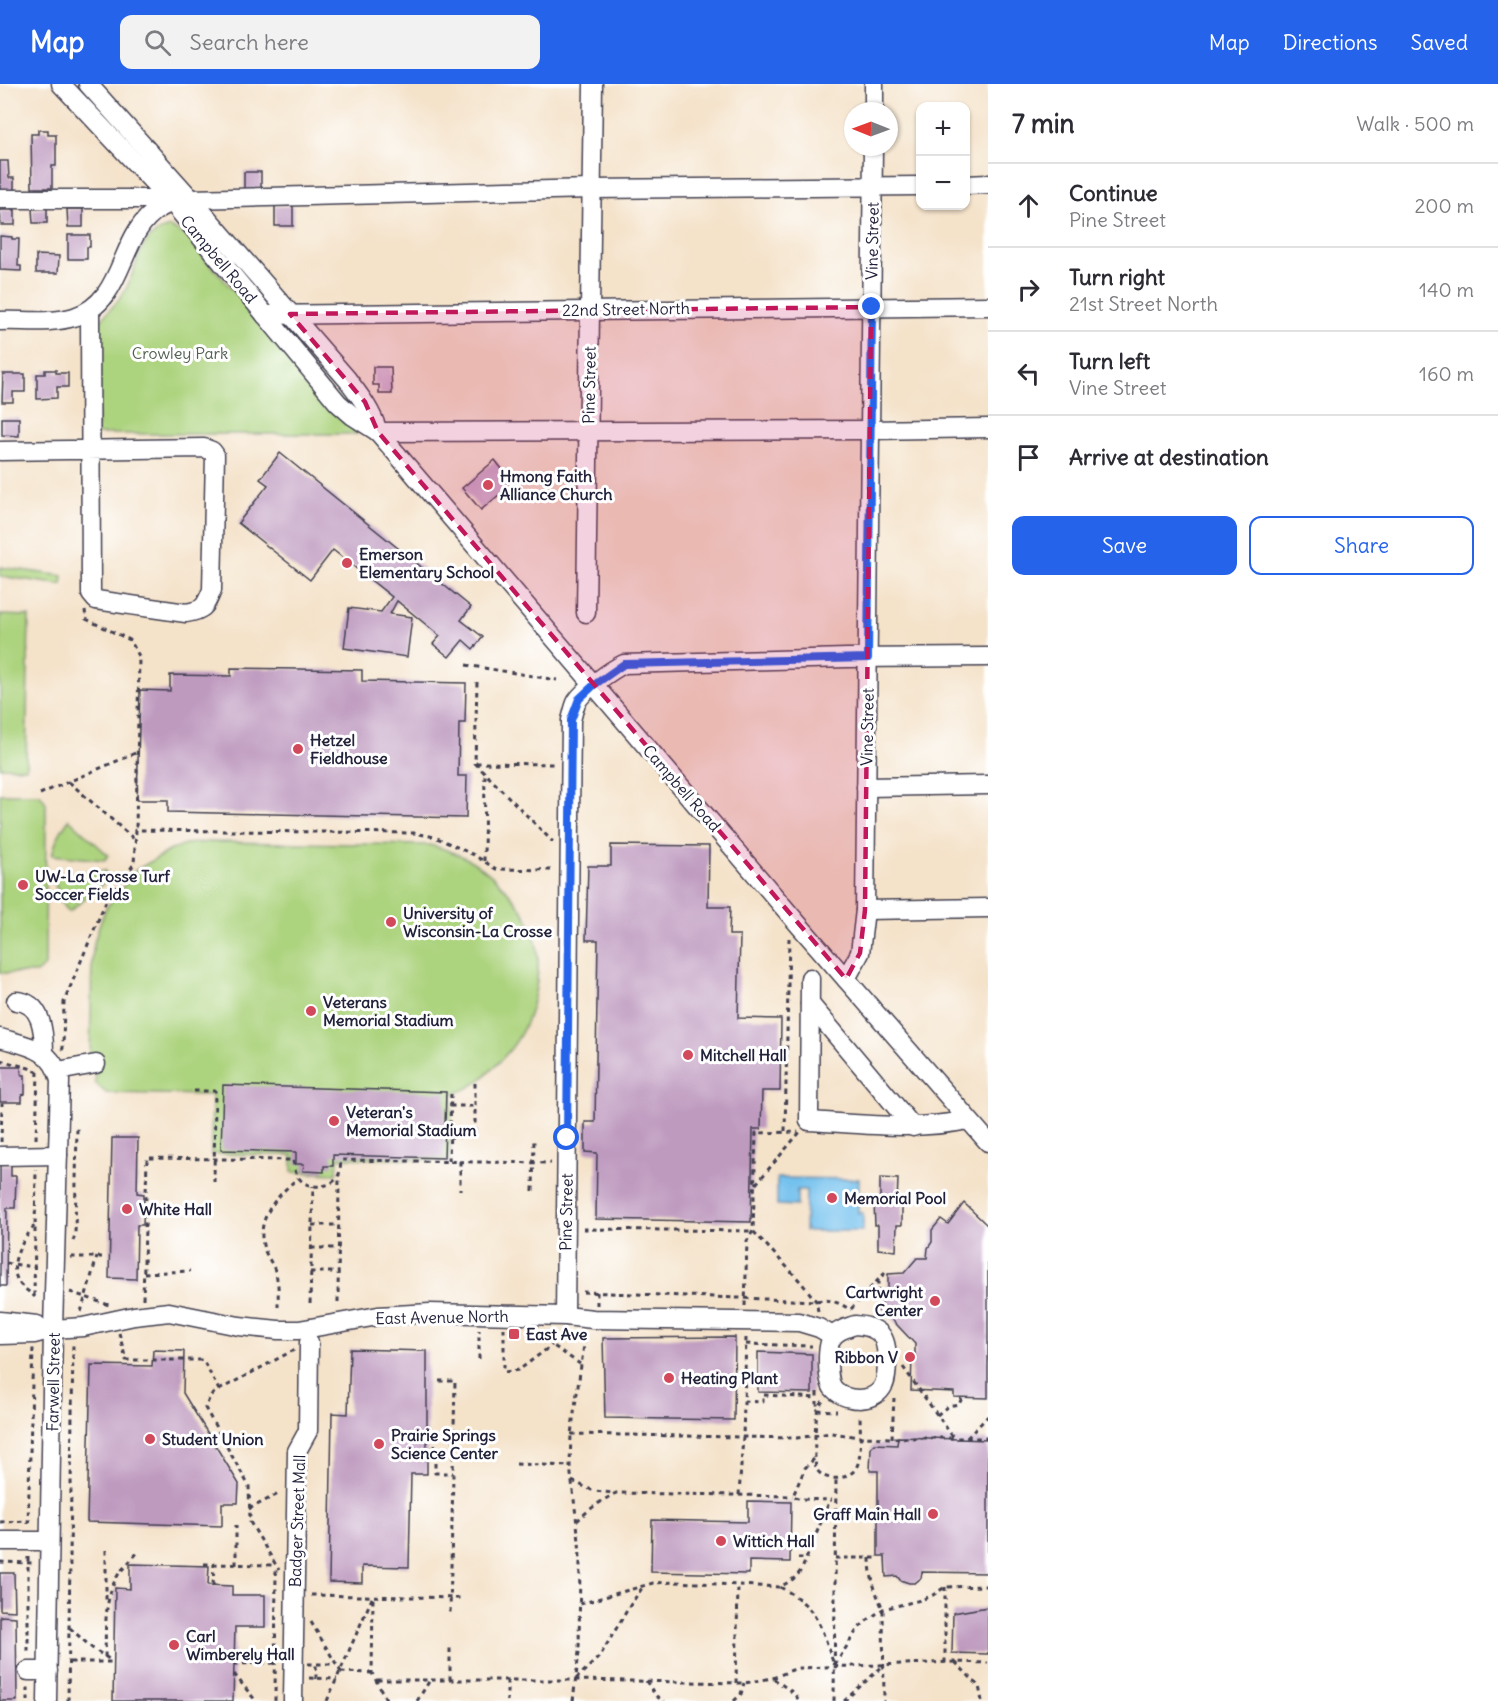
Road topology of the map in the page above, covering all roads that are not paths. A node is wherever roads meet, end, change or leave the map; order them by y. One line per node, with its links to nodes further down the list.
1 (61, 84): 14 (street, Campbell Road)
2 (88, 84): 13 (street, Campbell Road)
3 (593, 84): 11 (street, Pine Street)
4 (874, 84): 5 (street)
5 (874, 102)
6 (873, 156): 9 (street, Vine Street)
7 (988, 184): 8 (street)
8 (970, 185)
9 (873, 186): 10 (street); 11 (street); 16 (street, Vine Street)
10 (916, 186)
11 (592, 189): 13 (street); 18 (street, Pine Street)
12 (0, 199): 14 (street)
13 (190, 199): 14 (street); 20 (street, Campbell Road)
14 (170, 200): 17 (street); 19 (street, Campbell Road)
15 (988, 306): 16 (street, 22nd Street North)
16 (872, 307): 18 (street, 22nd Street North); 23 (street, Vine Street)
17 (90, 310): 21 (street); 26 (street)
18 (590, 310): 20 (street, 22nd Street North); 24 (street, Pine Street)
19 (265, 315): 20 (street, 22nd Street North); 25 (street, Campbell Road)
20 (290, 315): 25 (street, Campbell Road)
21 (0, 321)
22 (988, 428): 23 (street)
23 (870, 430): 24 (street); 30 (street, Vine Street)
24 (589, 431): 25 (street); 28 (street, Pine Street)
25 (378, 432): 31 (street, Campbell Road)
26 (92, 450): 26 (street); 27 (street)
27 (0, 451)
28 (586, 613)
29 (988, 657): 30 (street, Pine Street)
30 (868, 658): 31 (street, Pine Street); 33 (street, Vine Street)
31 (594, 685): 37 (street, Campbell Road); 48 (street, Pine Street)
32 (988, 784): 33 (street)
33 (866, 786): 35 (street, Vine Street)
34 (988, 908): 35 (street)
35 (865, 910): 37 (street, Vine Street)
36 (810, 978): 39 (street)
37 (846, 978): 43 (street, Campbell Road)
38 (16, 1001): 41 (street, Farwell Street)
39 (810, 1004): 44 (street); 44 (street)
40 (0, 1038): 41 (street)
41 (51, 1061): 42 (street); 46 (street, Farwell Street)
42 (96, 1064)
43 (968, 1120): 44 (street); 45 (street, Campbell Road)
44 (913, 1127)
45 (988, 1142)
46 (58, 1155): 47 (street); 50 (street, Farwell Street)
47 (0, 1156)
48 (565, 1316): 50 (street, East Avenue North); 52 (street, East Avenue North)
49 (0, 1321): 50 (street, East Avenue North)
50 (53, 1329): 51 (street, East Avenue North); 55 (street, Farwell Street)
51 (0, 1335)
52 (825, 1341): 52 (street)
53 (309, 1342): 59 (street, Badger Street Mall)
54 (0, 1541): 55 (street)
55 (49, 1541): 56 (street, Farwell Street)
56 (48, 1665): 57 (street); 58 (street, Farwell Street)
57 (28, 1671)
58 (47, 1701)
59 (293, 1701)

